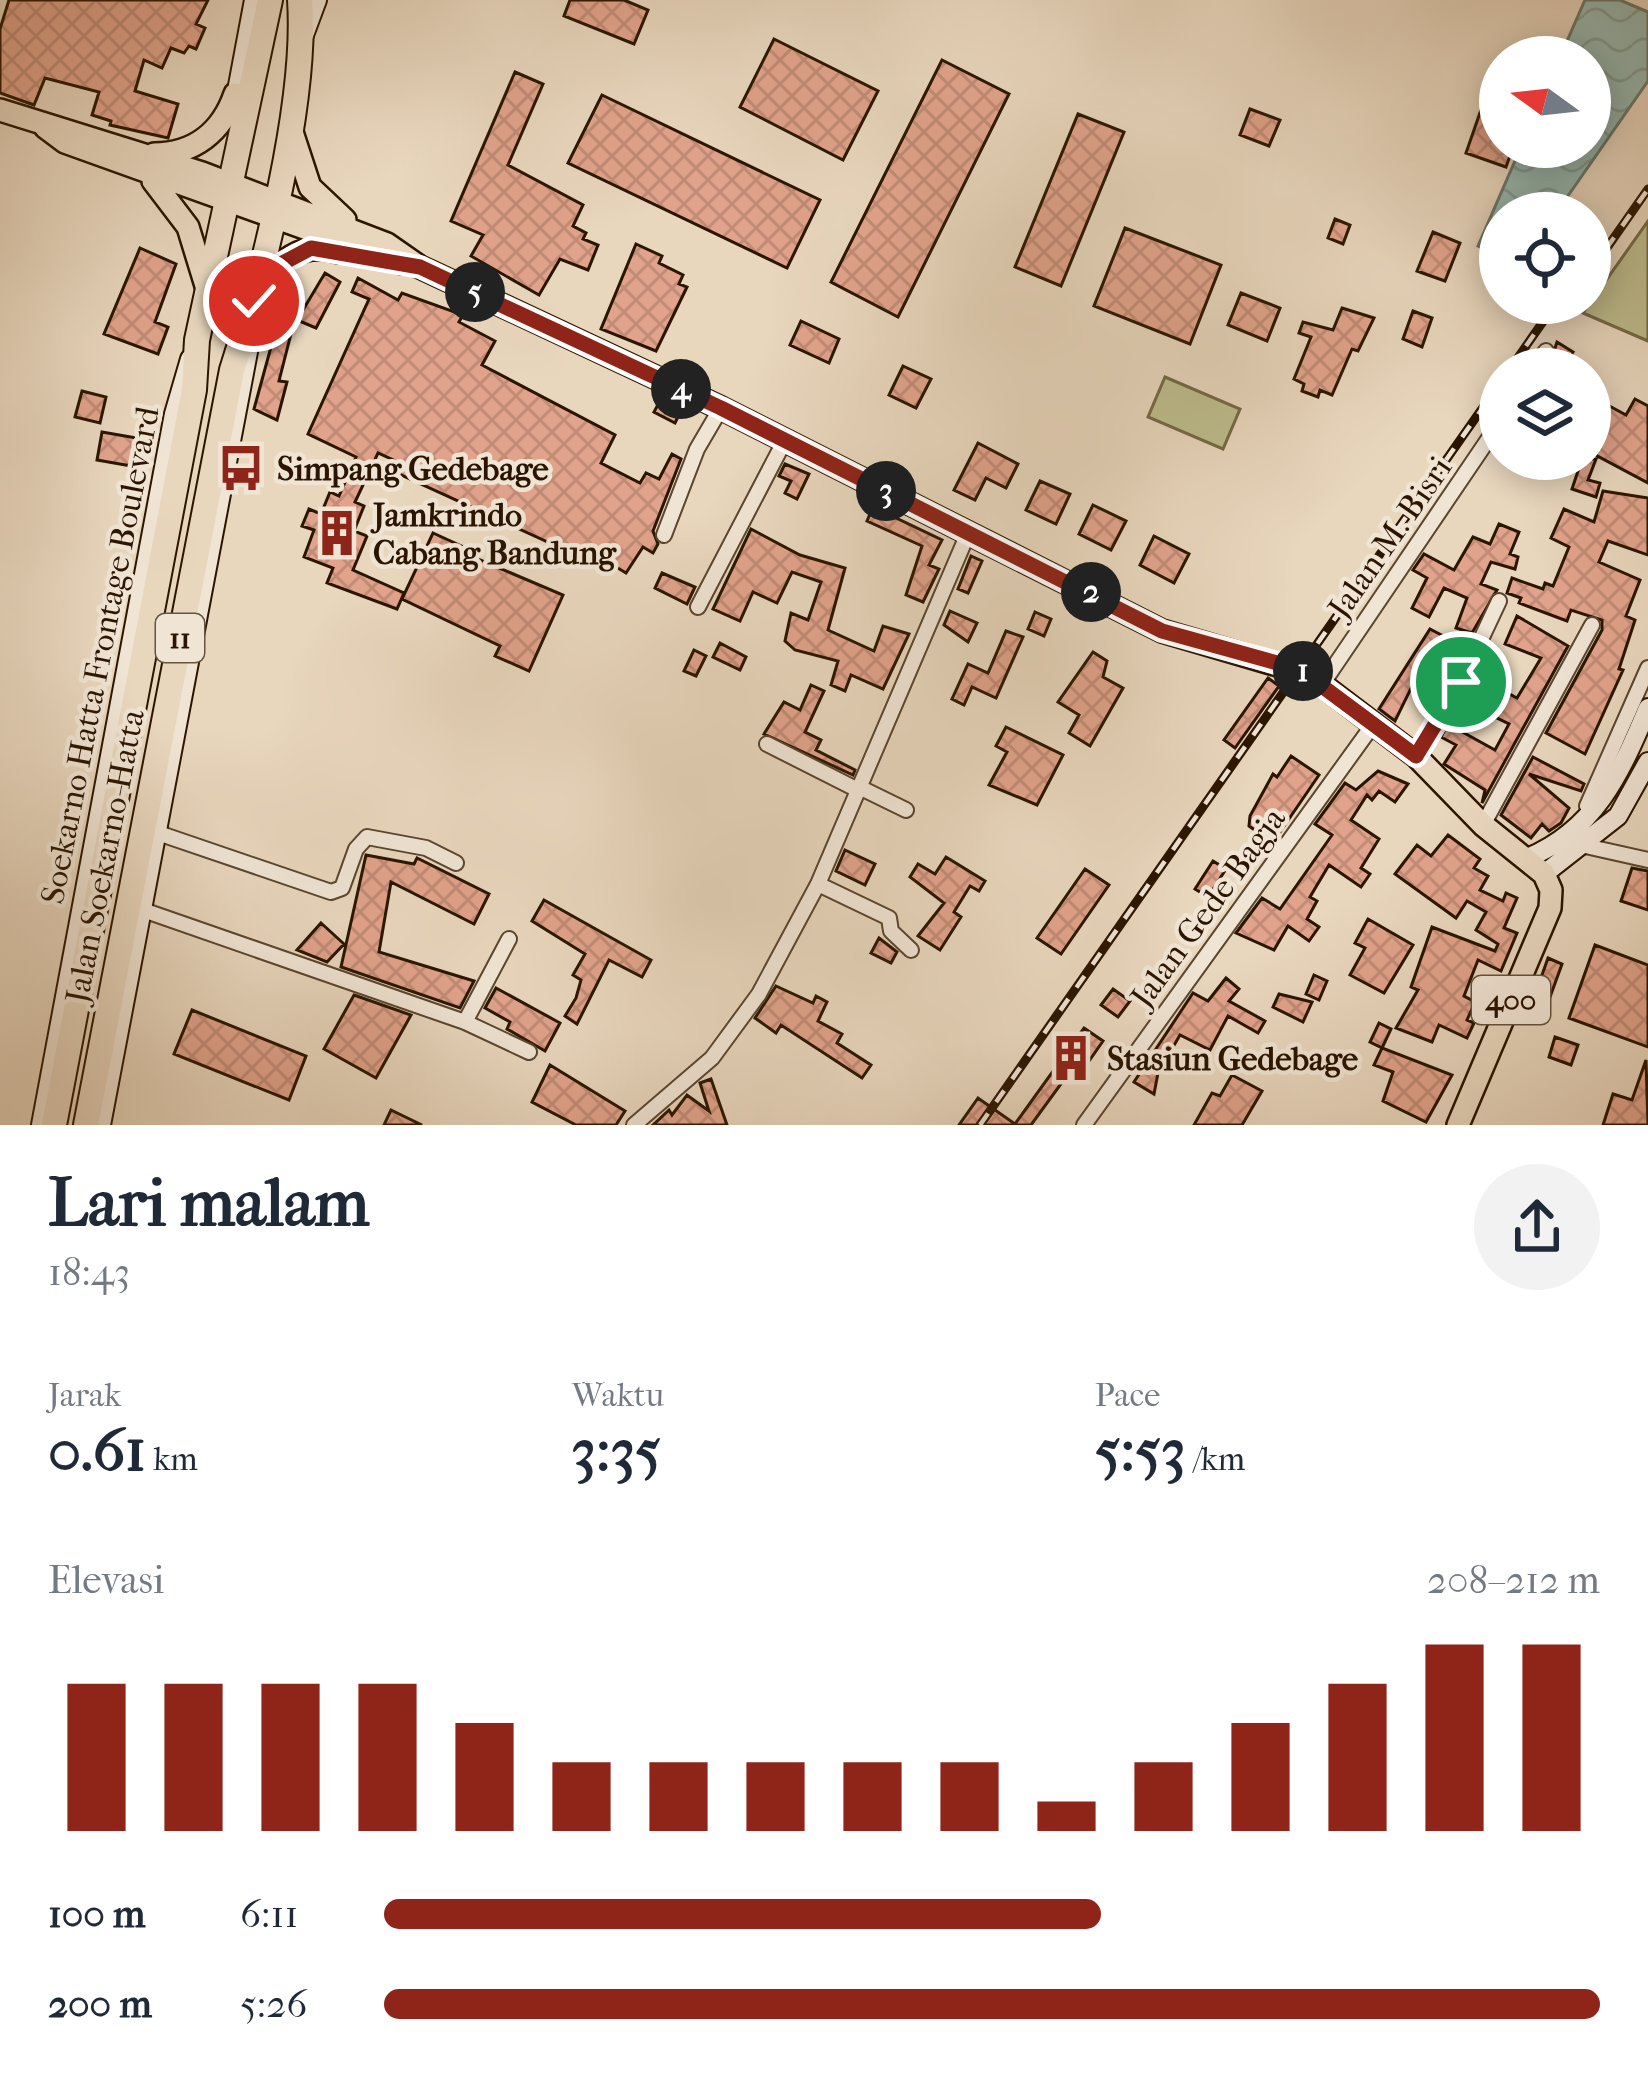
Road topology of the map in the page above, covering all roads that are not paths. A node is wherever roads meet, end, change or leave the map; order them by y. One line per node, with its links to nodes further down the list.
1 (254, 0): 6 (main road, Jalan Soekarno-Hatta)
2 (270, 0): 10 (highway, Jalan Soekarno-Hatta / 11)
3 (300, 0): 5 (highway, Jalan Soekarno-Hatta / 11)
4 (316, 0): 5 (main road, Jalan Soekarno-Hatta)
5 (303, 35): 8 (highway, Jalan Soekarno-Hatta / 11)
6 (235, 94): 9 (main road); 10 (main road, Jalan Soekarno-Hatta)
7 (0, 110): 9 (main road)
8 (290, 112): 12 (highway, Jalan Soekarno-Hatta / 11); 13 (main road)
9 (131, 158): 11 (main road); 14 (main road)
10 (236, 159): 11 (highway, Jalan Soekarno-Hatta / 11)
11 (228, 194): 12 (main road); 14 (highway, Jalan Soekarno-Hatta / 11)
12 (272, 210): 13 (main road); 15 (highway, Jalan Soekarno-Hatta / 11)
13 (390, 252): 15 (main road); 17 (main road)
14 (207, 289): 16 (highway, Jalan Soekarno-Hatta / 11)
15 (254, 301): 38 (main road); 51 (highway, Jalan Soekarno-Hatta / 11)
16 (197, 340): 47 (main road, Soekarno Hatta Frontage Boulevard); 50 (highway, Jalan Soekarno-Hatta / 11)
17 (721, 408): 18 (main road); 21 (street)
18 (785, 440): 20 (main road); 23 (street)
19 (1479, 453): 27 (street, Jalan M. Bisri)
20 (969, 531): 27 (main road); 34 (street)
21 (664, 535)
22 (1499, 602): 28 (street)
23 (698, 608)
24 (1592, 625): 37 (street)
25 (1648, 668): 29 (street)
26 (1428, 678): 28 (street)
27 (1323, 683): 30 (main road)
28 (1455, 693): 32 (street)
29 (1639, 716): 35 (street); 40 (main road)
30 (1375, 722): 32 (main road); 59 (street, Jalan Gede Bagja)
31 (767, 744): 34 (street)
32 (1416, 756): 37 (main road)
33 (1648, 762): 39 (main road)
34 (859, 789): 36 (street); 44 (street)
35 (1587, 806)
36 (906, 810)
37 (1483, 824): 40 (main road)
38 (158, 833): 42 (street); 45 (main road)
39 (1581, 845): 41 (street); 43 (main road)
40 (1525, 860): 43 (main road)
41 (1648, 860)
42 (456, 863)
43 (1544, 874): 60 (main road, 400)
44 (818, 884): 48 (street); 58 (street)
45 (143, 910): 49 (main road); 52 (street)
46 (509, 939): 52 (street)
47 (74, 946): 50 (highway); 54 (main road, Soekarno Hatta Frontage Boulevard)
48 (911, 950)
49 (134, 954): 51 (highway); 57 (main road)
50 (83, 976): 55 (highway, Jalan Soekarno-Hatta / 11)
51 (114, 976): 56 (highway, Jalan Soekarno-Hatta / 11)
52 (465, 1022): 53 (street)
53 (529, 1052)
54 (40, 1125)
55 (54, 1125)
56 (86, 1125)
57 (101, 1125)
58 (634, 1125)
59 (1084, 1125)
60 (1458, 1125)

